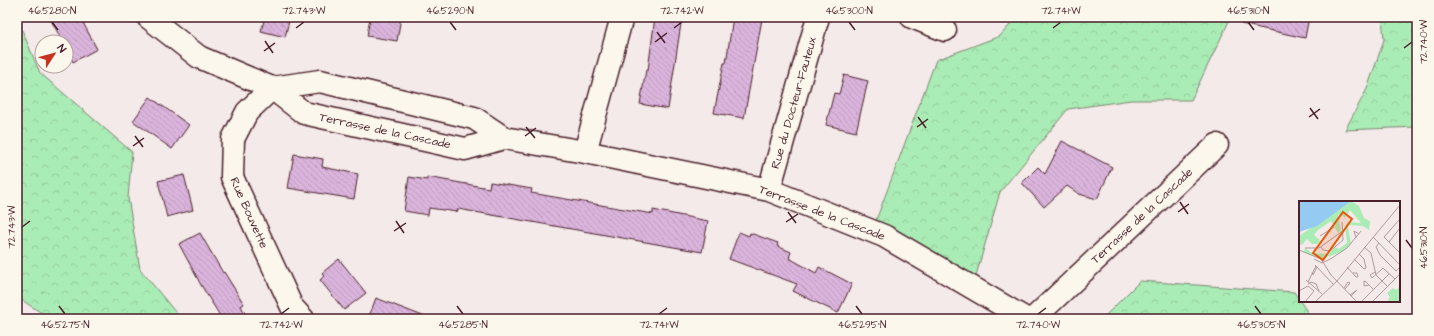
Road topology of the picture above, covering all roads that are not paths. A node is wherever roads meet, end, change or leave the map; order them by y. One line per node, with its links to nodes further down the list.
1 (148, 17): 6 (street, Terrasse de la Cascade)
2 (622, 17): 9 (street)
3 (818, 17): 10 (street, Rue du Docteur-Fauteux)
4 (912, 17): 5 (street)
5 (945, 30)
6 (272, 88): 7 (street, Terrasse de la Cascade); 7 (street, Terrasse de la Cascade); 11 (street, Rue Bouvette)
7 (504, 138): 9 (street, Terrasse de la Cascade)
8 (1217, 145): 13 (street, Terrasse de la Cascade)
9 (586, 152): 10 (street, Terrasse de la Cascade)
10 (769, 190): 12 (street, Terrasse de la Cascade)
11 (303, 319)
12 (1026, 319)
13 (1033, 319)

